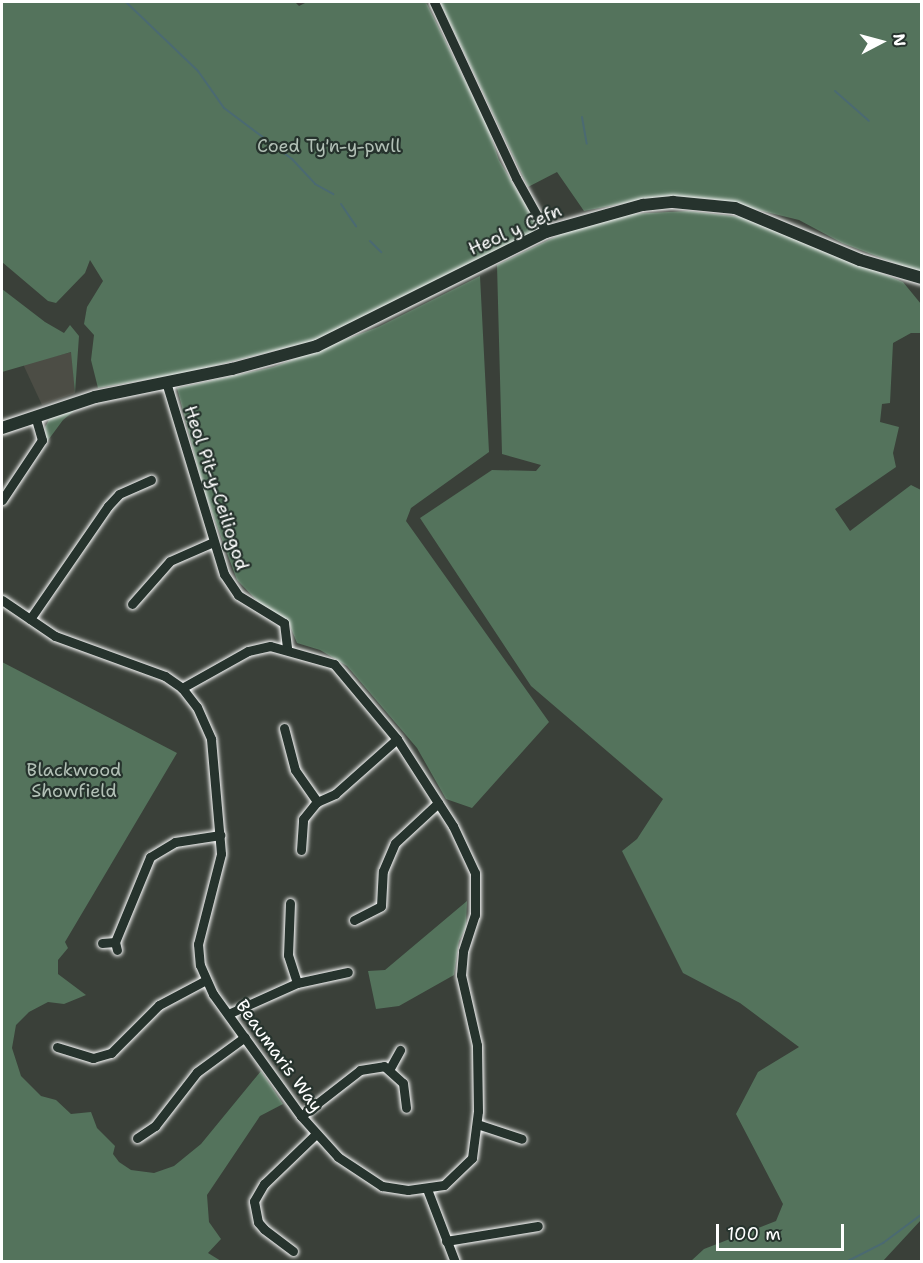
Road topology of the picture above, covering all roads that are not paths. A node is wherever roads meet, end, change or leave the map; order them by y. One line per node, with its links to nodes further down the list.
1 (434, 2): 2 (street)
2 (546, 232): 3 (street, Heol y Cefn); 4 (street, Heol y Cefn)
3 (921, 278)
4 (166, 382): 5 (street, Heol y Cefn); 9 (street, Heol Pit-y-Ceiliogod)
5 (35, 416): 6 (street, Heol y Cefn); 8 (street)
6 (2, 428)
7 (148, 484): 12 (street)
8 (2, 500)
9 (213, 542): 11 (street); 13 (street, Heol Pit-y-Ceiliogod)
10 (2, 600): 12 (street, Beaumaris Way)
11 (132, 604)
12 (30, 619): 14 (street, Beaumaris Way)
13 (287, 648): 14 (street); 16 (street)
14 (182, 688): 19 (street, Beaumaris Way)
15 (284, 729): 17 (street)
16 (397, 739): 17 (street); 18 (street)
17 (317, 802): 20 (street)
18 (438, 803): 22 (street); 36 (street, Beaumaris Way)
19 (220, 835): 23 (street); 25 (street, Beaumaris Way)
20 (301, 850)
21 (290, 903): 26 (street)
22 (354, 920)
23 (102, 943)
24 (348, 972): 26 (street)
25 (206, 980): 27 (street, Beaumaris Way); 31 (street)
26 (297, 983): 27 (street)
27 (228, 1014): 28 (street, Beaumaris Way)
28 (245, 1037): 35 (street, Beaumaris Way); 38 (street)
29 (57, 1047): 31 (street)
30 (400, 1050): 33 (street)
31 (71, 1053): 32 (street)
32 (69, 1064)
33 (389, 1070): 34 (street); 35 (street)
34 (406, 1107)
35 (301, 1116): 37 (street, Beaumaris Way)
36 (477, 1124): 39 (street); 40 (street, Beaumaris Way)
37 (316, 1134): 40 (street, Beaumaris Way); 43 (street)
38 (137, 1138)
39 (522, 1139)
40 (428, 1188): 42 (street)
41 (538, 1226): 42 (street)
42 (446, 1240): 44 (street)
43 (293, 1251)
44 (454, 1262)

